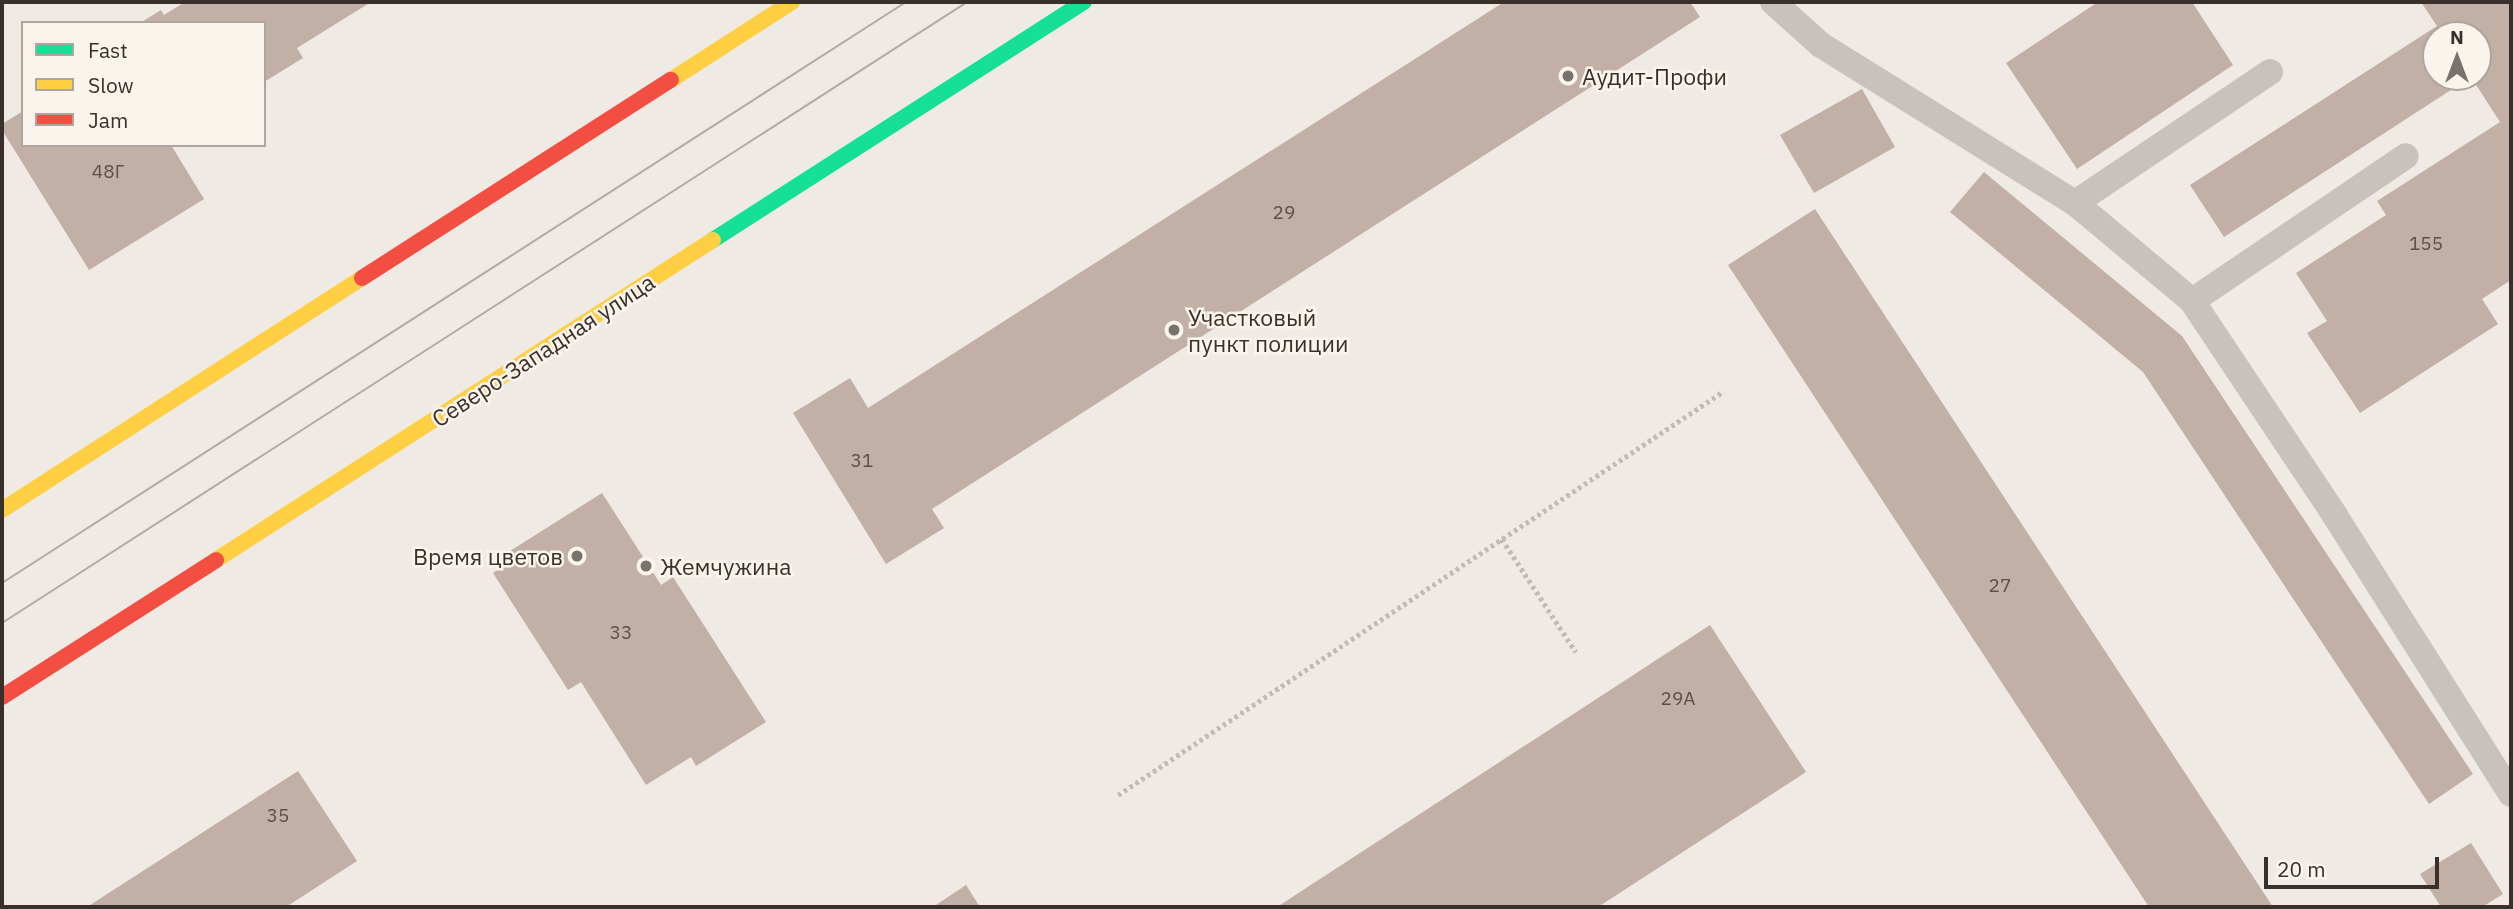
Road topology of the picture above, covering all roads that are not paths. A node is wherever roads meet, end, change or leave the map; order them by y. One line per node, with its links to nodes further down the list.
1 (792, 2): 8 (main road)
2 (1084, 2): 9 (main road, Северо-Западная улица)
3 (1773, 2): 6 (lane)
4 (2270, 72): 6 (lane)
5 (2406, 156): 7 (lane)
6 (2075, 203): 7 (lane)
7 (2192, 301): 10 (lane)
8 (2, 510)
9 (2, 697)
10 (2511, 794)

